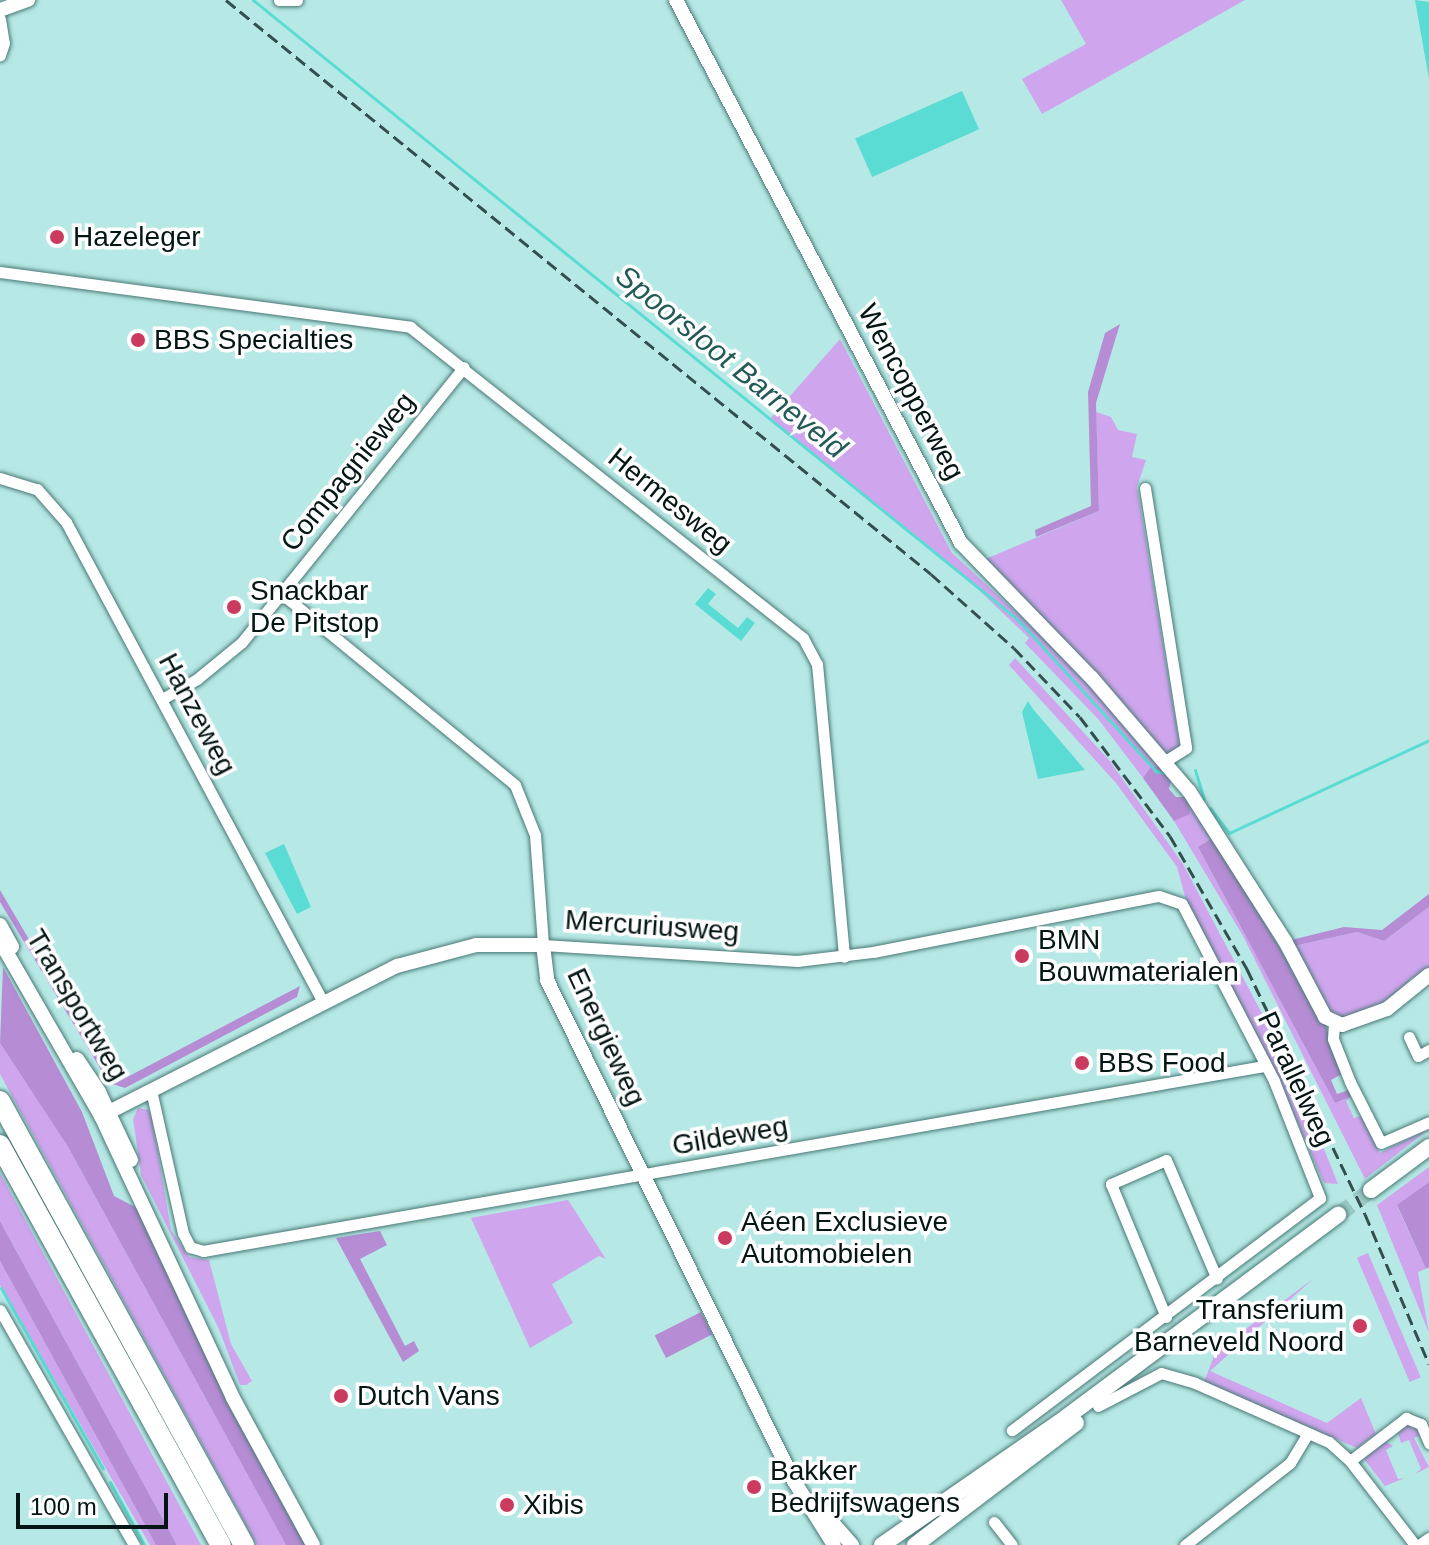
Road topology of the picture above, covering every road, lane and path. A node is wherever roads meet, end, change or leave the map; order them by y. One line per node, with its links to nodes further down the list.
1 (28, 0): 5 (street)
2 (279, 0): 3 (street)
3 (297, 0)
4 (676, 0): 14 (street, Wencopperweg)
5 (0, 10)
6 (0, 19): 7 (street)
7 (0, 55)
8 (0, 272): 9 (street, Hermesweg)
9 (464, 367): 12 (street, Compagnieweg); 19 (street, Hermesweg)
10 (0, 478): 13 (street, Hanzeweg)
11 (1145, 488): 14 (street)
12 (282, 594): 13 (street, Compagnieweg); 18 (street, Energieweg)
13 (162, 699): 21 (street, Hanzeweg)
14 (1165, 761): 22 (street, Wencopperweg)
15 (1175, 898): 19 (street, Mercuriusweg); 25 (street, Parallelweg)
16 (0, 925): 28 (street, Transportweg)
17 (0, 941): 28 (street, Transportweg)
18 (543, 945): 19 (street, Mercuriusweg); 21 (street, Mercuriusweg); 33 (street, Energieweg)
19 (844, 957)
20 (1429, 975): 22 (street)
21 (323, 1002): 26 (street, Mercuriusweg)
22 (1334, 1024): 29 (street, Wencopperweg)
23 (1409, 1037): 24 (street)
24 (1429, 1050)
25 (1264, 1066): 33 (street, Gildeweg); 34 (street, Parallelweg)
26 (151, 1090): 28 (street, Mercuriusweg); 33 (street, Gildeweg)
27 (0, 1101): 47 (highway)
28 (105, 1114): 48 (street)
29 (1429, 1122)
30 (0, 1145): 46 (highway)
31 (1429, 1147): 32 (main road)
32 (1429, 1156)
33 (644, 1176): 40 (street, Energieweg)
34 (1217, 1279): 36 (street); 36 (street)
35 (0, 1310): 45 (street)
36 (1166, 1317): 38 (street)
37 (1098, 1406): 39 (street); 51 (main road); 52 (main road)
38 (1012, 1430)
39 (1308, 1433): 42 (street); 54 (street)
40 (773, 1439): 49 (street, Energieweg); 50 (street, Energieweg)
41 (1429, 1443): 42 (street)
42 (1350, 1461): 55 (street)
43 (994, 1522): 53 (street)
44 (1429, 1538): 55 (street)
45 (134, 1545)
46 (221, 1545)
47 (244, 1545)
48 (313, 1545)
49 (834, 1545)
50 (852, 1545)
51 (882, 1545)
52 (915, 1545)
53 (1012, 1545)
54 (1185, 1545)
55 (1417, 1545)

